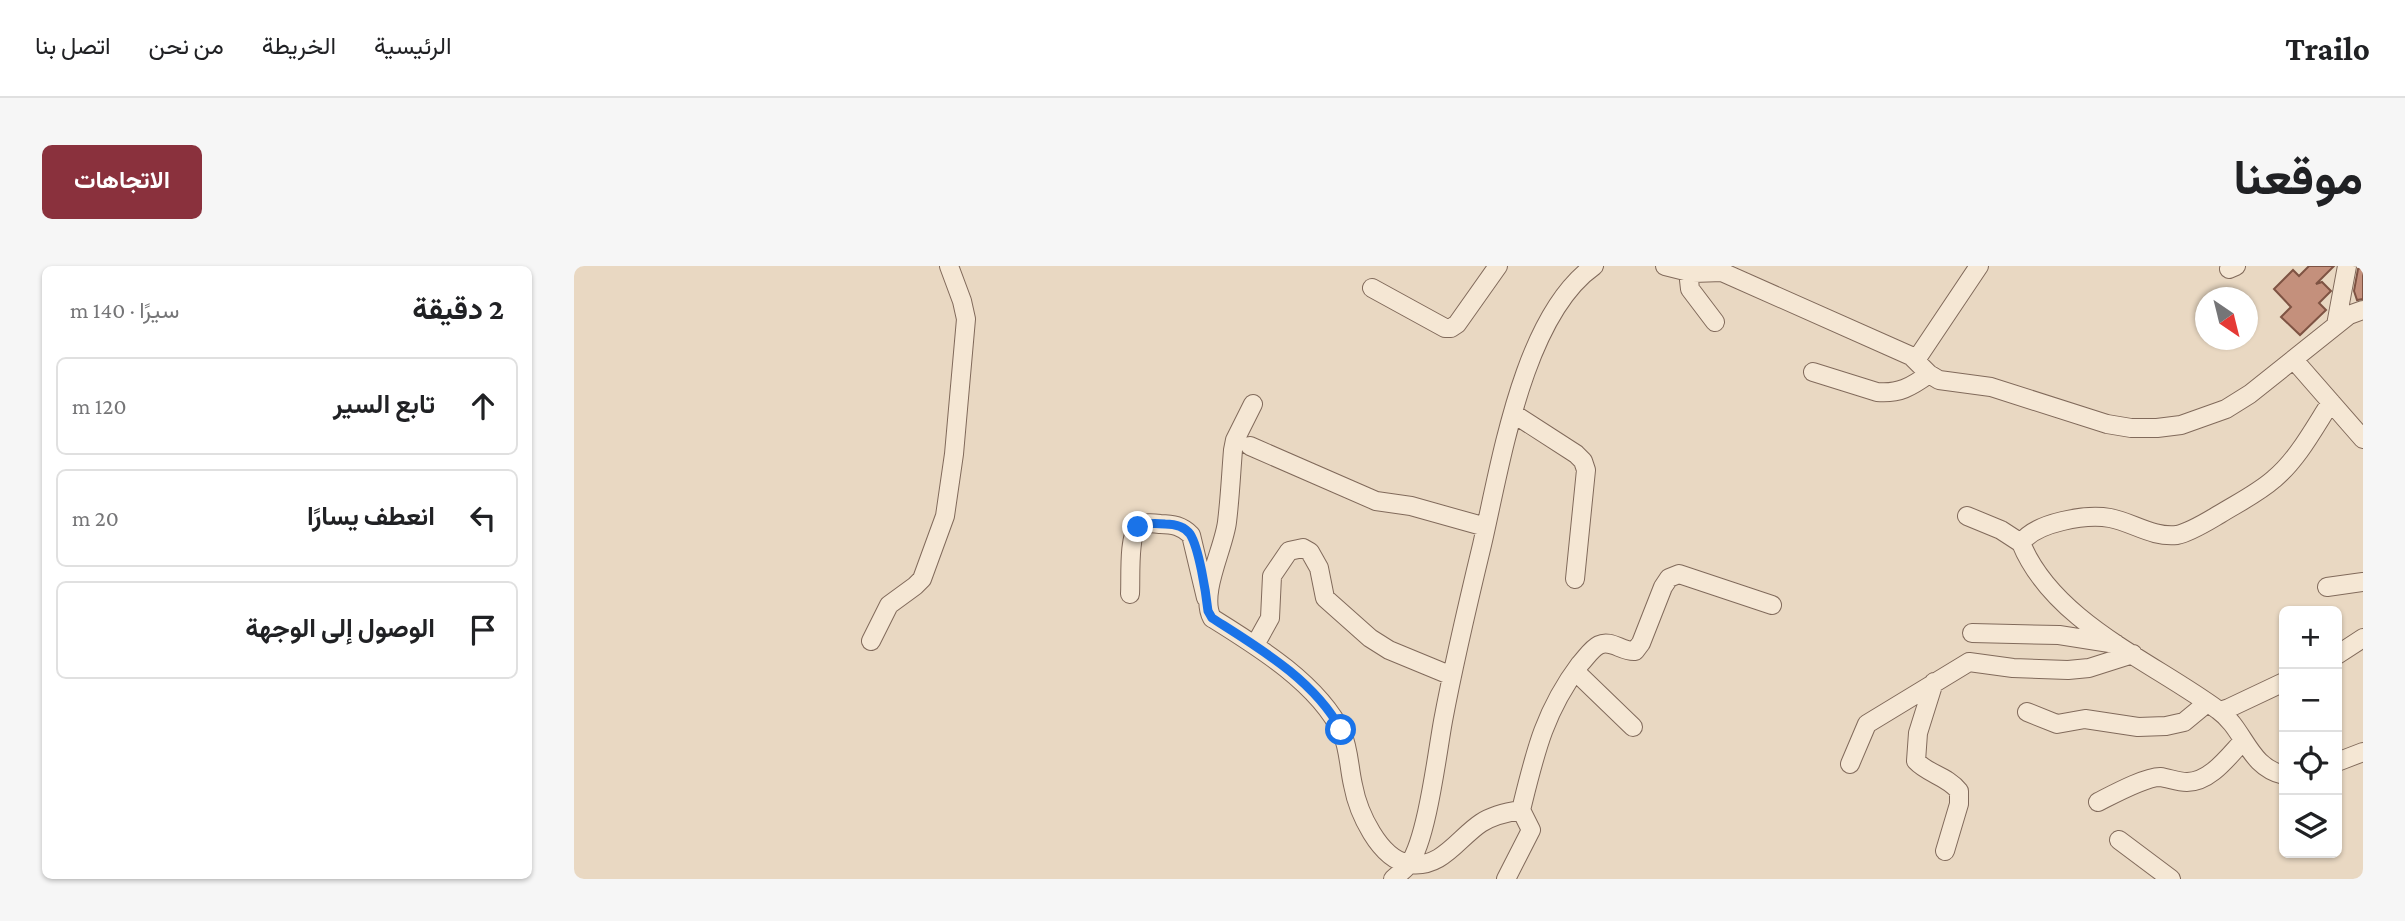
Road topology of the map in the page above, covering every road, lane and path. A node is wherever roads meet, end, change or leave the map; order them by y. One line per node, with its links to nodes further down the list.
1 (949, 266): 32 (street)
2 (1498, 266): 8 (street)
3 (1665, 266): 7 (street)
4 (1979, 266): 12 (street)
5 (2347, 266): 11 (street)
6 (1582, 269): 18 (street)
7 (1693, 274): 10 (street); 12 (street)
8 (1371, 288)
9 (2363, 310): 11 (street)
10 (1715, 323)
11 (2336, 325): 13 (street)
12 (1916, 360): 15 (street)
13 (2294, 360): 15 (street); 16 (street)
14 (1813, 372): 15 (street)
15 (1929, 374)
16 (2331, 402): 19 (street); 23 (street)
17 (1253, 404): 28 (street)
18 (1514, 414): 22 (street); 24 (street)
19 (2363, 439)
20 (1250, 446): 22 (street)
21 (1967, 516): 23 (street)
22 (1486, 527): 37 (street)
23 (2021, 543): 34 (street)
24 (1575, 579)
25 (2363, 582): 26 (street)
26 (2327, 587)
27 (1130, 594): 28 (street)
28 (1208, 605): 33 (street)
29 (1772, 605): 36 (street)
30 (1972, 633): 34 (street)
31 (2363, 638): 35 (street)
32 (871, 640)
33 (1255, 645): 37 (street); 52 (street)
34 (2126, 649): 38 (street); 40 (street)
35 (2342, 652)
36 (1576, 671): 42 (street); 49 (street)
37 (1452, 677): 52 (street)
38 (1934, 682): 46 (street); 51 (street)
39 (2279, 684): 40 (street)
40 (2214, 707): 41 (street); 43 (street)
41 (2027, 712)
42 (1633, 727)
43 (2243, 741): 47 (street); 48 (street)
44 (2363, 752): 45 (street)
45 (2342, 760)
46 (1850, 764)
47 (2279, 774)
48 (2098, 802)
49 (1521, 810): 52 (street); 54 (street)
50 (2119, 840): 55 (street)
51 (1945, 851)
52 (1409, 864): 53 (street)
53 (1393, 879)
54 (1506, 879)
55 (2171, 879)

